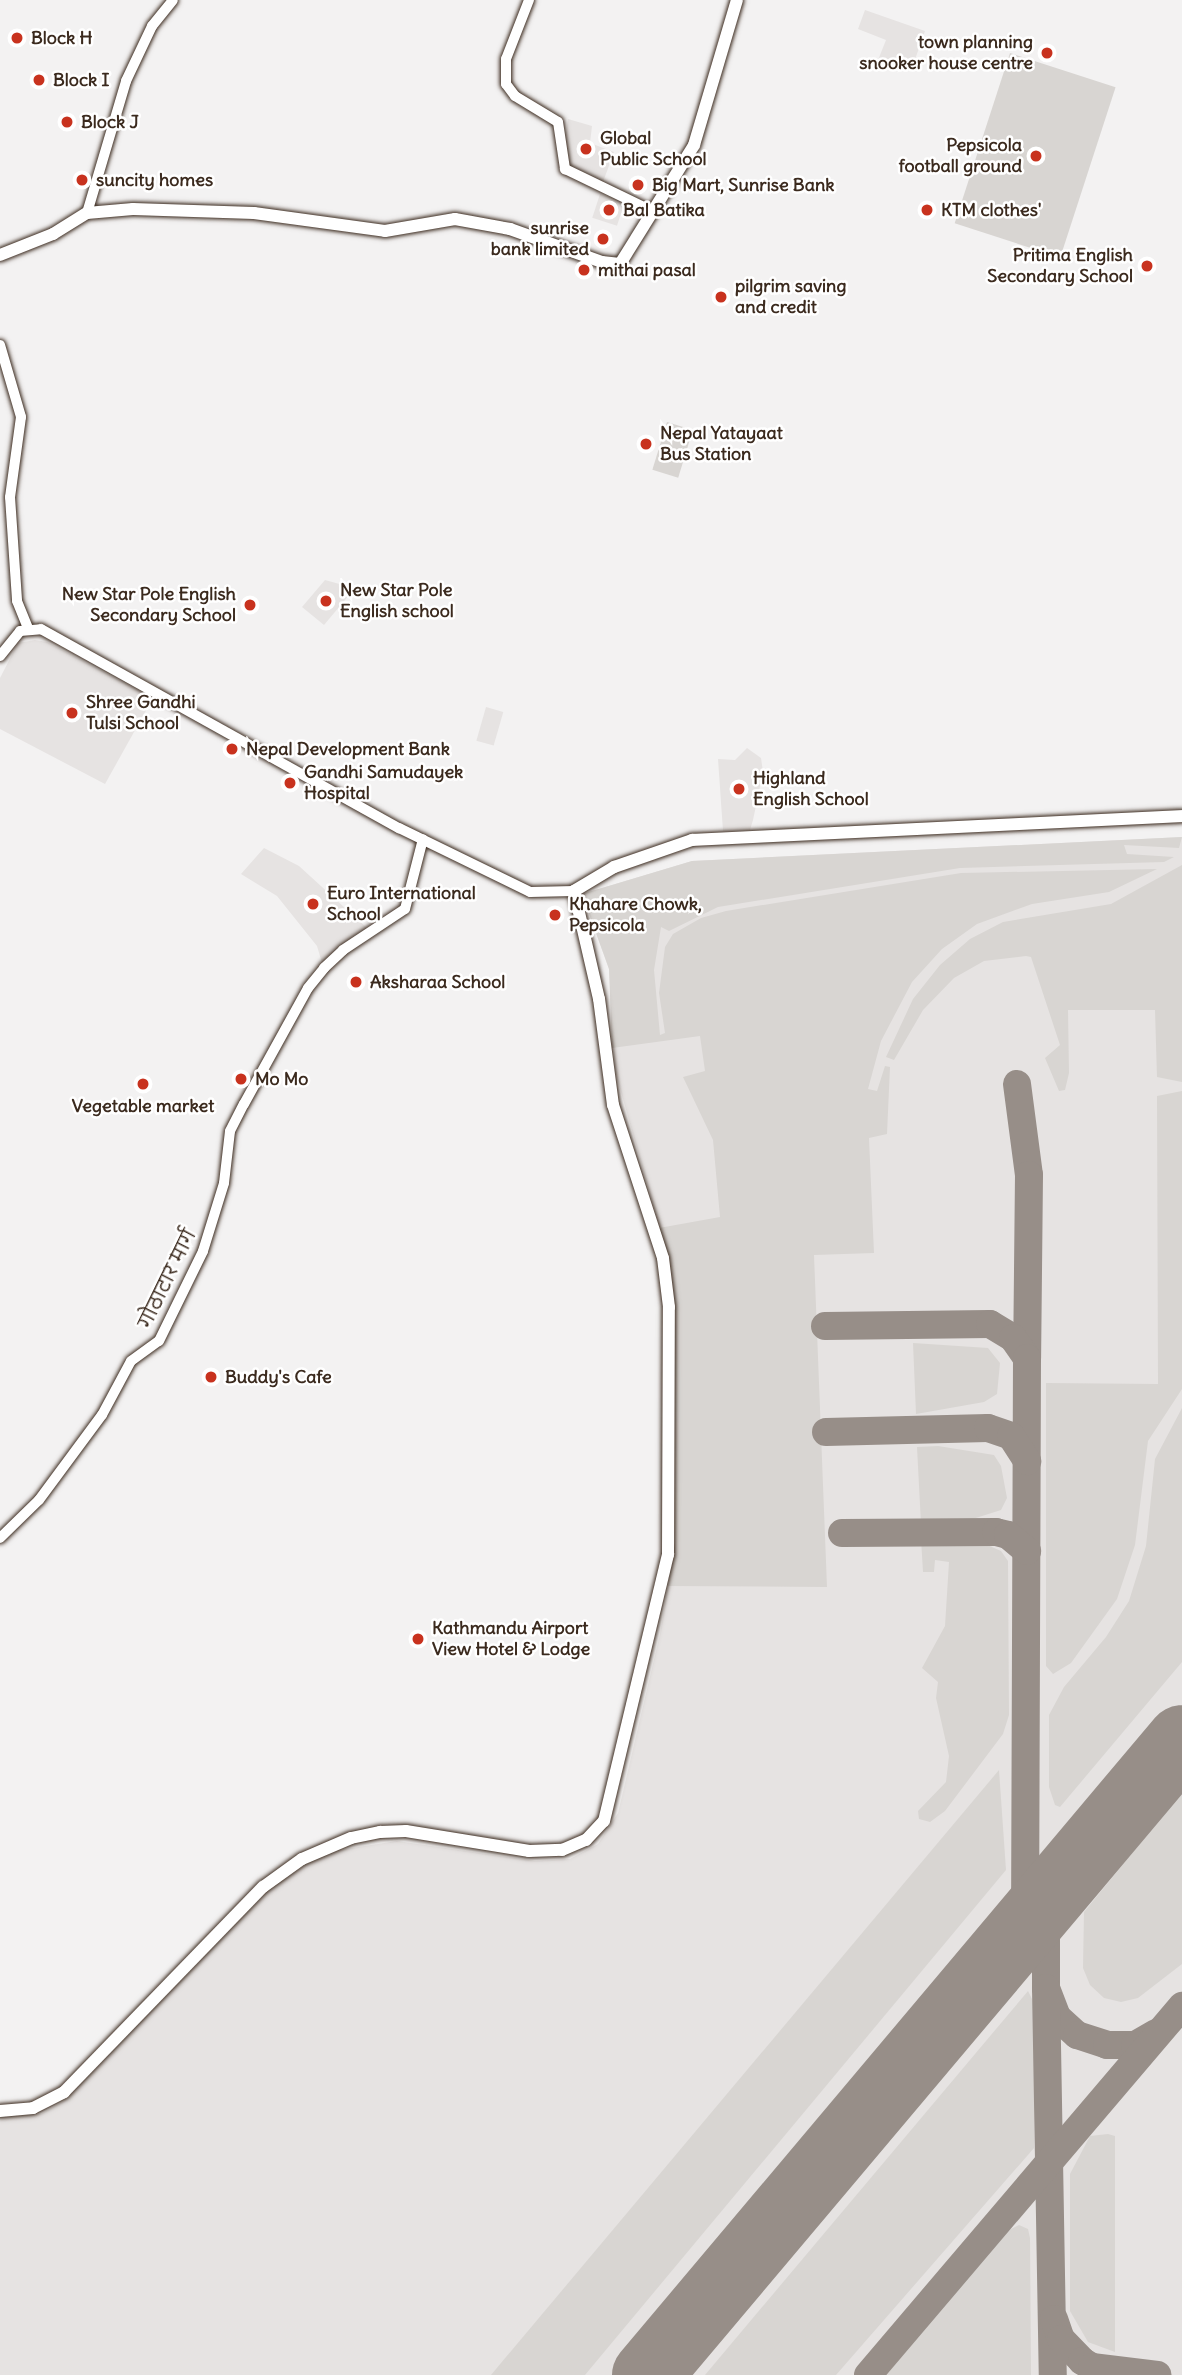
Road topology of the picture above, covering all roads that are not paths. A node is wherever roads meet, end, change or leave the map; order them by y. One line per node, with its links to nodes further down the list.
1 (173, 0): 5 (street)
2 (529, 0): 4 (street)
3 (737, 0): 4 (main road)
4 (650, 210): 5 (main road)
5 (87, 213): 6 (main road)
6 (0, 255)
7 (0, 345): 8 (street)
8 (29, 630): 9 (street); 11 (street)
9 (0, 656)
10 (1182, 816): 12 (main road)
11 (423, 839): 12 (street); 13 (street, गोठाटार मार्ग)
12 (574, 891): 14 (main road)
13 (0, 1538)
14 (0, 2111)

